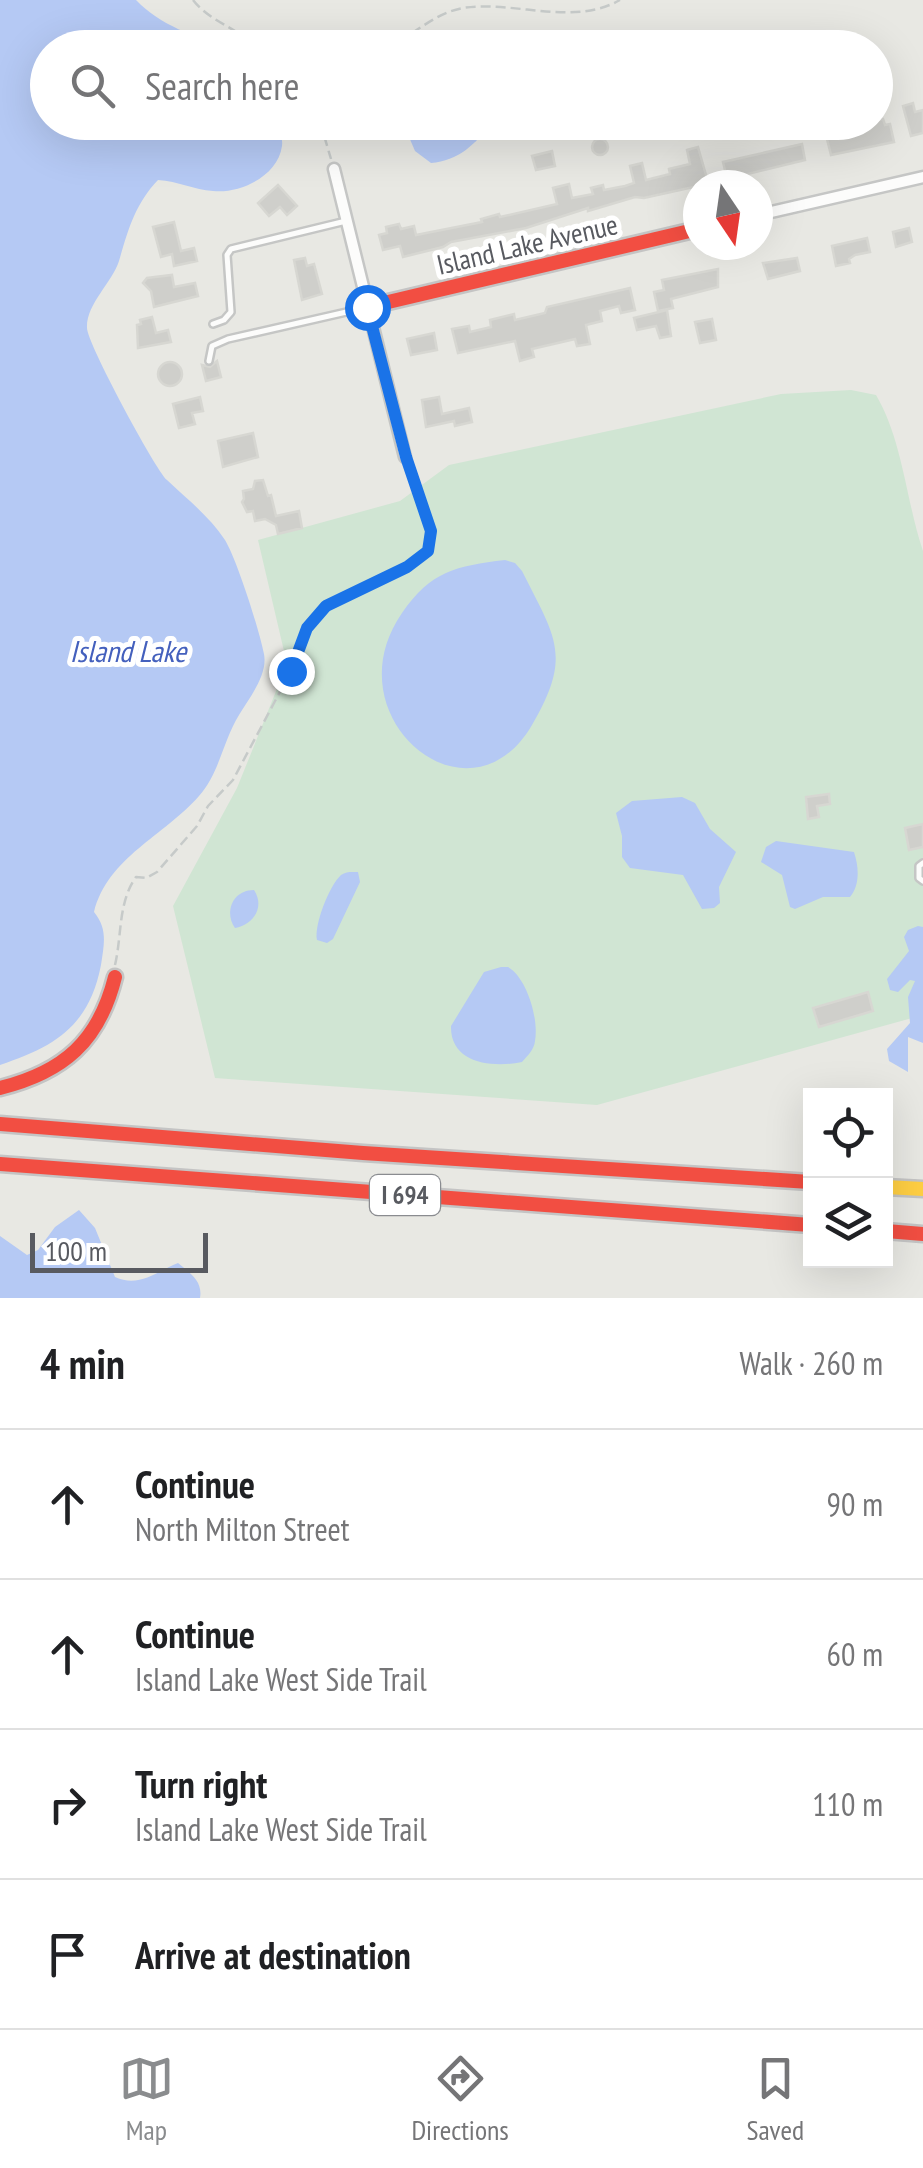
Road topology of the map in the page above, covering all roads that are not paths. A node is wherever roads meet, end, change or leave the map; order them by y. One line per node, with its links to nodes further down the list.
1 (334, 169): 4 (street)
2 (923, 176): 3 (street)
3 (773, 211)
4 (346, 222): 6 (street); 7 (lane)
5 (683, 233): 6 (main road, Island Lake Avenue)
6 (367, 307): 8 (lane); 9 (street)
7 (213, 324)
8 (209, 360)
9 (406, 457)
10 (923, 863): 11 (lane)
11 (923, 881)
12 (115, 977): 13 (main road)
13 (0, 1088)
14 (0, 1124): 16 (main road, I 694)
15 (0, 1164): 19 (main road, I 694)
16 (803, 1182)
17 (893, 1188): 18 (main road)
18 (923, 1190)
19 (803, 1225)
20 (893, 1232): 21 (main road)
21 (923, 1234)

